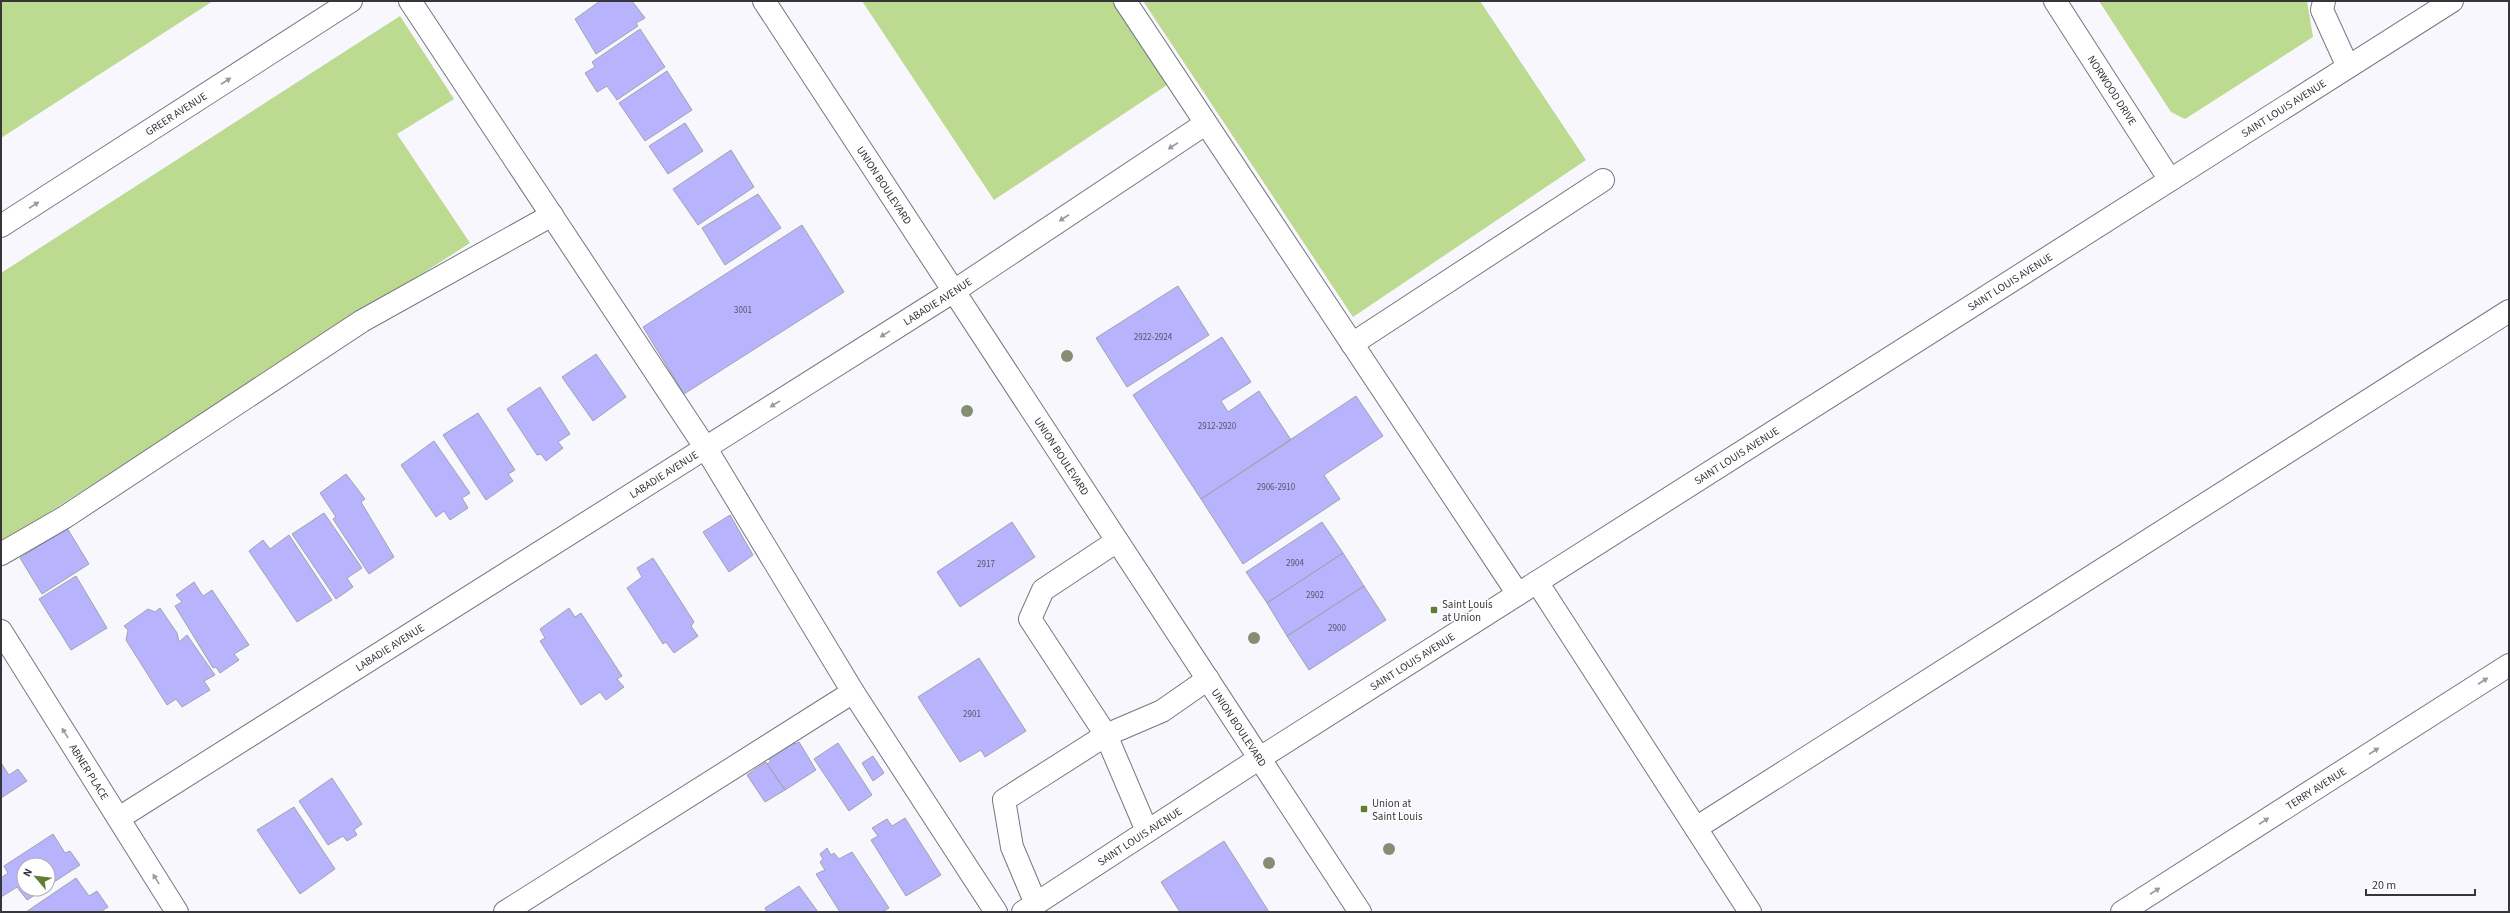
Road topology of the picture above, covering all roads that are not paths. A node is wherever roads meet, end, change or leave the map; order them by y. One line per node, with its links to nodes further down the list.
1 (351, 1): 13 (street, GREER AVENUE, one-way to 1)
2 (410, 1): 12 (street)
3 (764, 1): 14 (street, UNION BOULEVARD)
4 (1125, 1): 9 (street)
5 (2055, 1): 11 (street, NORWOOD DRIVE)
6 (2324, 1): 8 (street)
7 (2452, 1): 8 (street, SAINT LOUIS AVENUE)
8 (2348, 67): 11 (street, SAINT LOUIS AVENUE)
9 (1205, 124): 14 (street, LABADIE AVENUE, one-way to 14); 16 (street)
10 (1603, 180): 16 (street)
11 (2170, 180): 20 (street, SAINT LOUIS AVENUE)
12 (552, 215): 17 (street); 19 (street)
13 (1, 226)
14 (954, 291): 17 (street, LABADIE AVENUE, one-way to 17); 18 (street, UNION BOULEVARD)
15 (2509, 311): 29 (street)
16 (1352, 344): 21 (street)
17 (705, 447): 25 (street); 28 (street, LABADIE AVENUE)
18 (1117, 541): 24 (street, UNION BOULEVARD); 26 (street)
19 (1, 554)
20 (1537, 582): 21 (street, SAINT LOUIS AVENUE); 29 (street)
21 (1518, 594): 27 (street, SAINT LOUIS AVENUE)
22 (1, 631): 28 (street, ABNER PLACE, one-way to 22)
23 (2509, 665): 37 (street, TERRY AVENUE, one-way to 23)
24 (1208, 679): 26 (street); 27 (street, UNION BOULEVARD)
25 (853, 692): 33 (street); 34 (street)
26 (1106, 735): 30 (street); 31 (street)
27 (1260, 758): 30 (street, SAINT LOUIS AVENUE); 35 (street, UNION BOULEVARD)
28 (118, 818): 32 (street, ABNER PLACE, one-way to 28)
29 (1696, 828): 36 (street)
30 (1148, 831): 31 (street, SAINT LOUIS AVENUE)
31 (1029, 908)
32 (177, 912)
33 (505, 912)
34 (996, 912)
35 (1360, 912)
36 (1750, 912)
37 (2122, 912)

